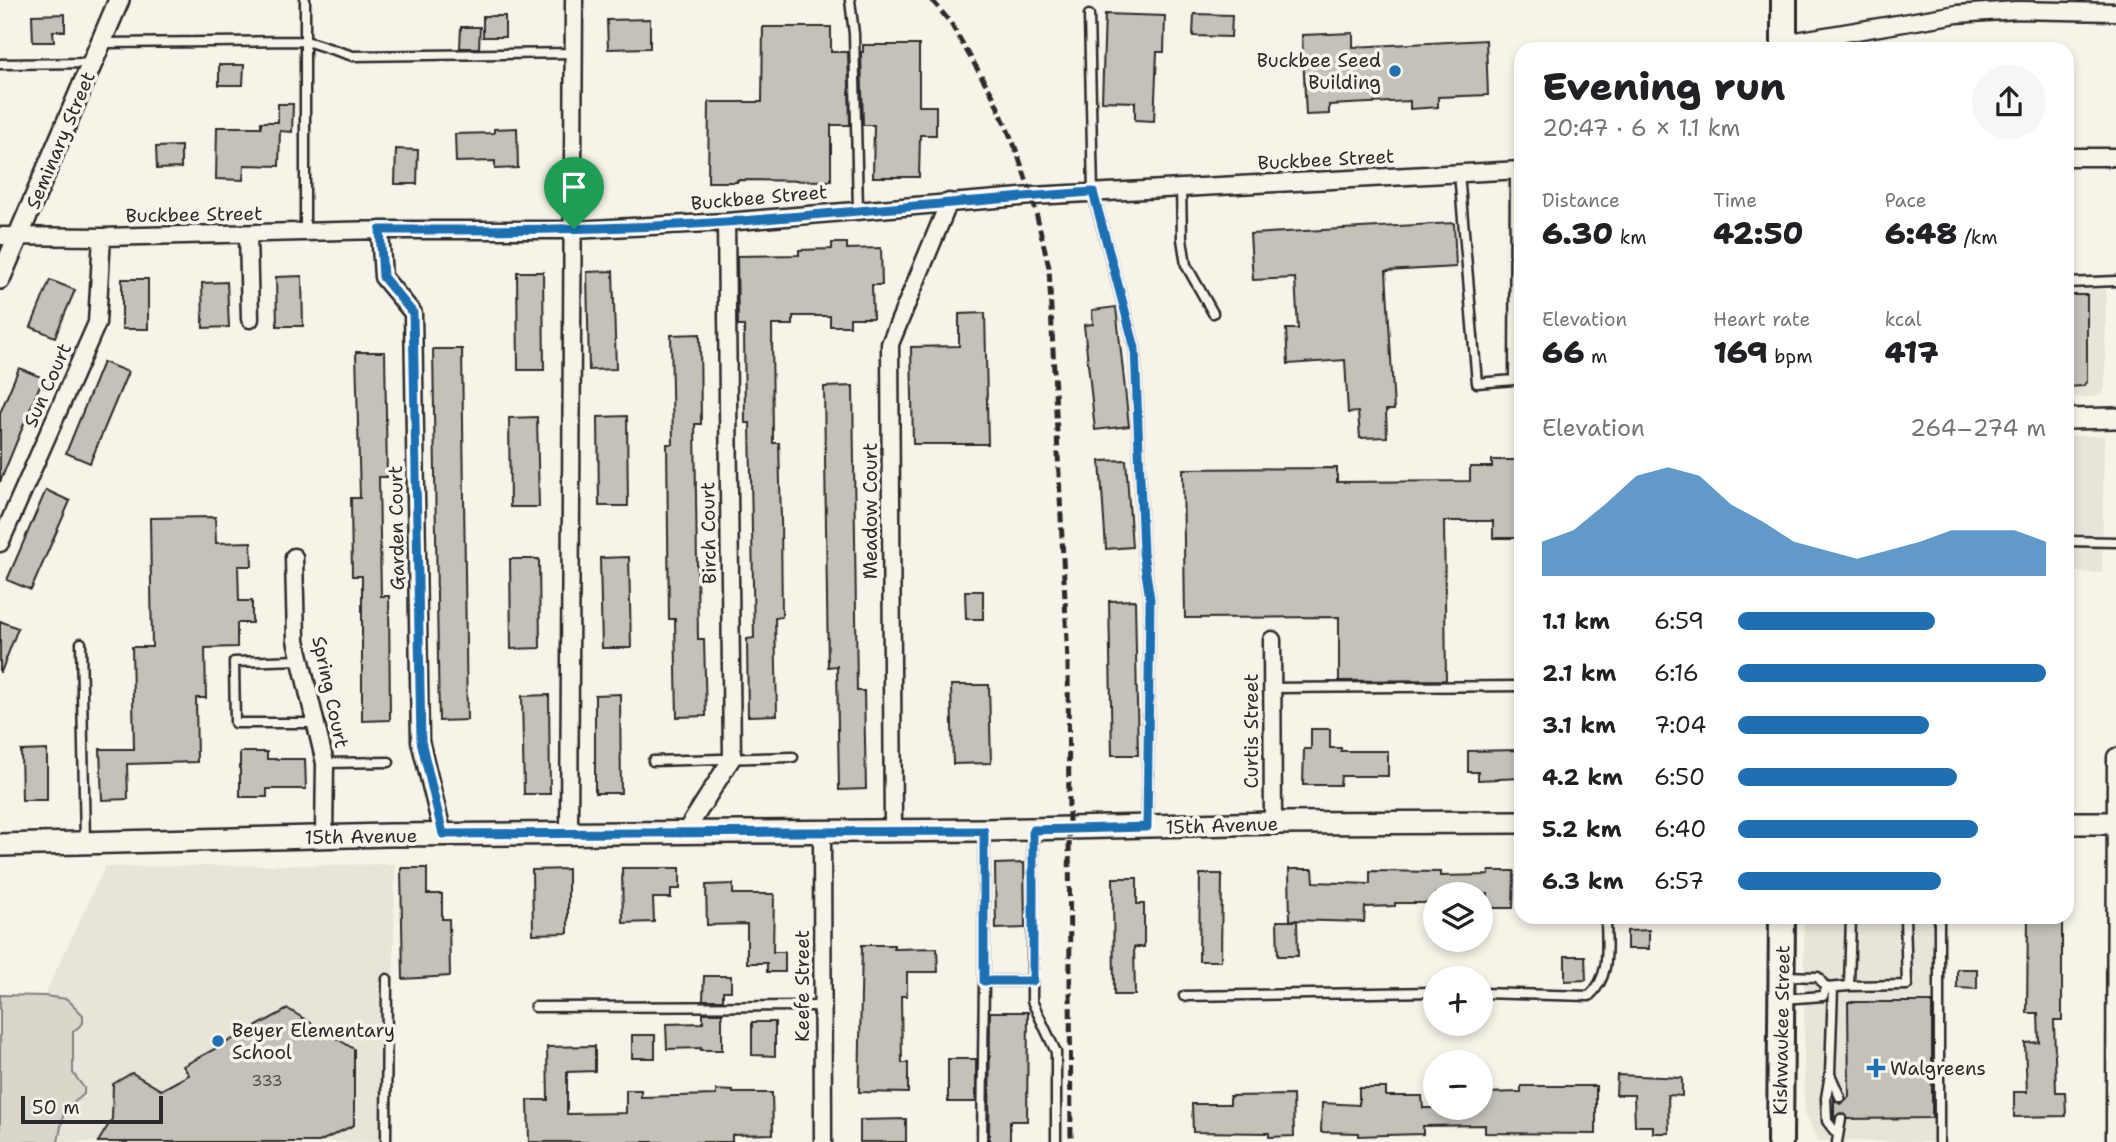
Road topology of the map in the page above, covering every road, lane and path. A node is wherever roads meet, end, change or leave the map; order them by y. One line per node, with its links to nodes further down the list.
1 (119, 0): 11 (street, Seminary Street)
2 (305, 0): 8 (lane)
3 (574, 0): 12 (street)
4 (850, 0): 22 (lane)
5 (1784, 0): 9 (main road)
6 (2116, 12): 10 (street)
7 (1088, 15): 20 (lane)
8 (306, 41): 11 (lane); 12 (lane); 26 (lane)
9 (1784, 42)
10 (1806, 42)
11 (101, 43): 13 (street, Seminary Street)
12 (574, 53): 24 (street)
13 (92, 63): 14 (lane); 28 (street, Seminary Street)
14 (0, 64)
15 (2074, 157): 16 (street)
16 (2116, 157)
17 (1514, 170): 18 (street, Buckbee Street)
18 (1460, 173): 19 (street, Buckbee Street); 35 (lane)
19 (1181, 187): 20 (street, Buckbee Street); 33 (lane)
20 (1093, 192): 21 (street, Buckbee Street); 58 (lane)
21 (949, 202): 22 (street, Buckbee Street); 62 (street, Meadow Court)
22 (859, 210): 23 (street, Buckbee Street)
23 (726, 222): 24 (street, Buckbee Street); 50 (street, Birch Court)
24 (574, 229): 25 (street, Buckbee Street); 64 (street)
25 (380, 230): 26 (street, Buckbee Street); 65 (street, Garden Court)
26 (305, 232): 27 (street, Buckbee Street)
27 (248, 234): 29 (street, Buckbee Street); 34 (street)
28 (10, 236): 29 (street, Buckbee Street); 30 (street, Seminary Street)
29 (102, 237): 40 (street, Sun Court)
30 (0, 279)
31 (2116, 281): 32 (lane)
32 (2074, 283)
33 (1213, 313)
34 (250, 319)
35 (1514, 380)
36 (2116, 418): 37 (street)
37 (2074, 419)
38 (2074, 541): 39 (lane)
39 (2116, 542)
40 (0, 543)
41 (294, 557): 44 (street, Spring Court)
42 (1272, 639): 46 (street, Curtis Street)
43 (81, 643): 67 (lane)
44 (301, 660): 47 (street, Spring Court); 47 (lane)
45 (1514, 686): 46 (lane)
46 (1272, 688): 55 (street, Curtis Street)
47 (317, 723): 53 (street, Spring Court)
48 (793, 757): 50 (lane)
49 (2116, 757): 57 (street)
50 (732, 758): 51 (lane); 60 (street)
51 (653, 761)
52 (389, 762): 53 (lane)
53 (324, 763): 66 (street, Spring Court)
54 (1514, 822): 55 (main road, 15th Avenue)
55 (1273, 823): 58 (main road, 15th Avenue)
56 (2074, 823): 57 (main road)
57 (2115, 823): 95 (street)
58 (1147, 827): 59 (main road, 15th Avenue)
59 (1033, 830): 63 (main road, 15th Avenue); 76 (lane)
60 (686, 831): 61 (main road, 15th Avenue); 64 (main road, 15th Avenue)
61 (822, 831): 62 (main road, 15th Avenue); 83 (street, Keefe Street)
62 (893, 831): 63 (main road, 15th Avenue)
63 (984, 831): 75 (lane)
64 (569, 832): 65 (main road, 15th Avenue)
65 (443, 834): 66 (main road, 15th Avenue)
66 (324, 836): 67 (main road, 15th Avenue)
67 (85, 842): 68 (main road, 15th Avenue)
68 (0, 845)
69 (1606, 924): 81 (lane)
70 (1782, 924): 78 (main road, Kishwaukee Street)
71 (1851, 924): 77 (lane)
72 (1905, 924): 77 (lane)
73 (1939, 924): 94 (lane)
74 (387, 978): 89 (lane)
75 (984, 981): 76 (lane); 91 (lane)
76 (1033, 981): 92 (lane)
77 (1849, 986): 79 (lane)
78 (1781, 987): 79 (lane); 79 (lane); 93 (main road, Kishwaukee Street)
79 (1830, 988): 85 (lane)
80 (1423, 992): 82 (lane)
81 (1493, 993)
82 (1184, 996)
83 (823, 1006): 84 (lane); 90 (street, Keefe Street)
84 (535, 1007)
85 (1830, 1074): 86 (lane); 88 (lane)
86 (1840, 1097)
87 (1842, 1119): 88 (lane)
88 (1837, 1138)
89 (386, 1142)
90 (823, 1142)
91 (982, 1142)
92 (1056, 1142)
93 (1780, 1142)
94 (1939, 1142)
95 (2115, 1142)

